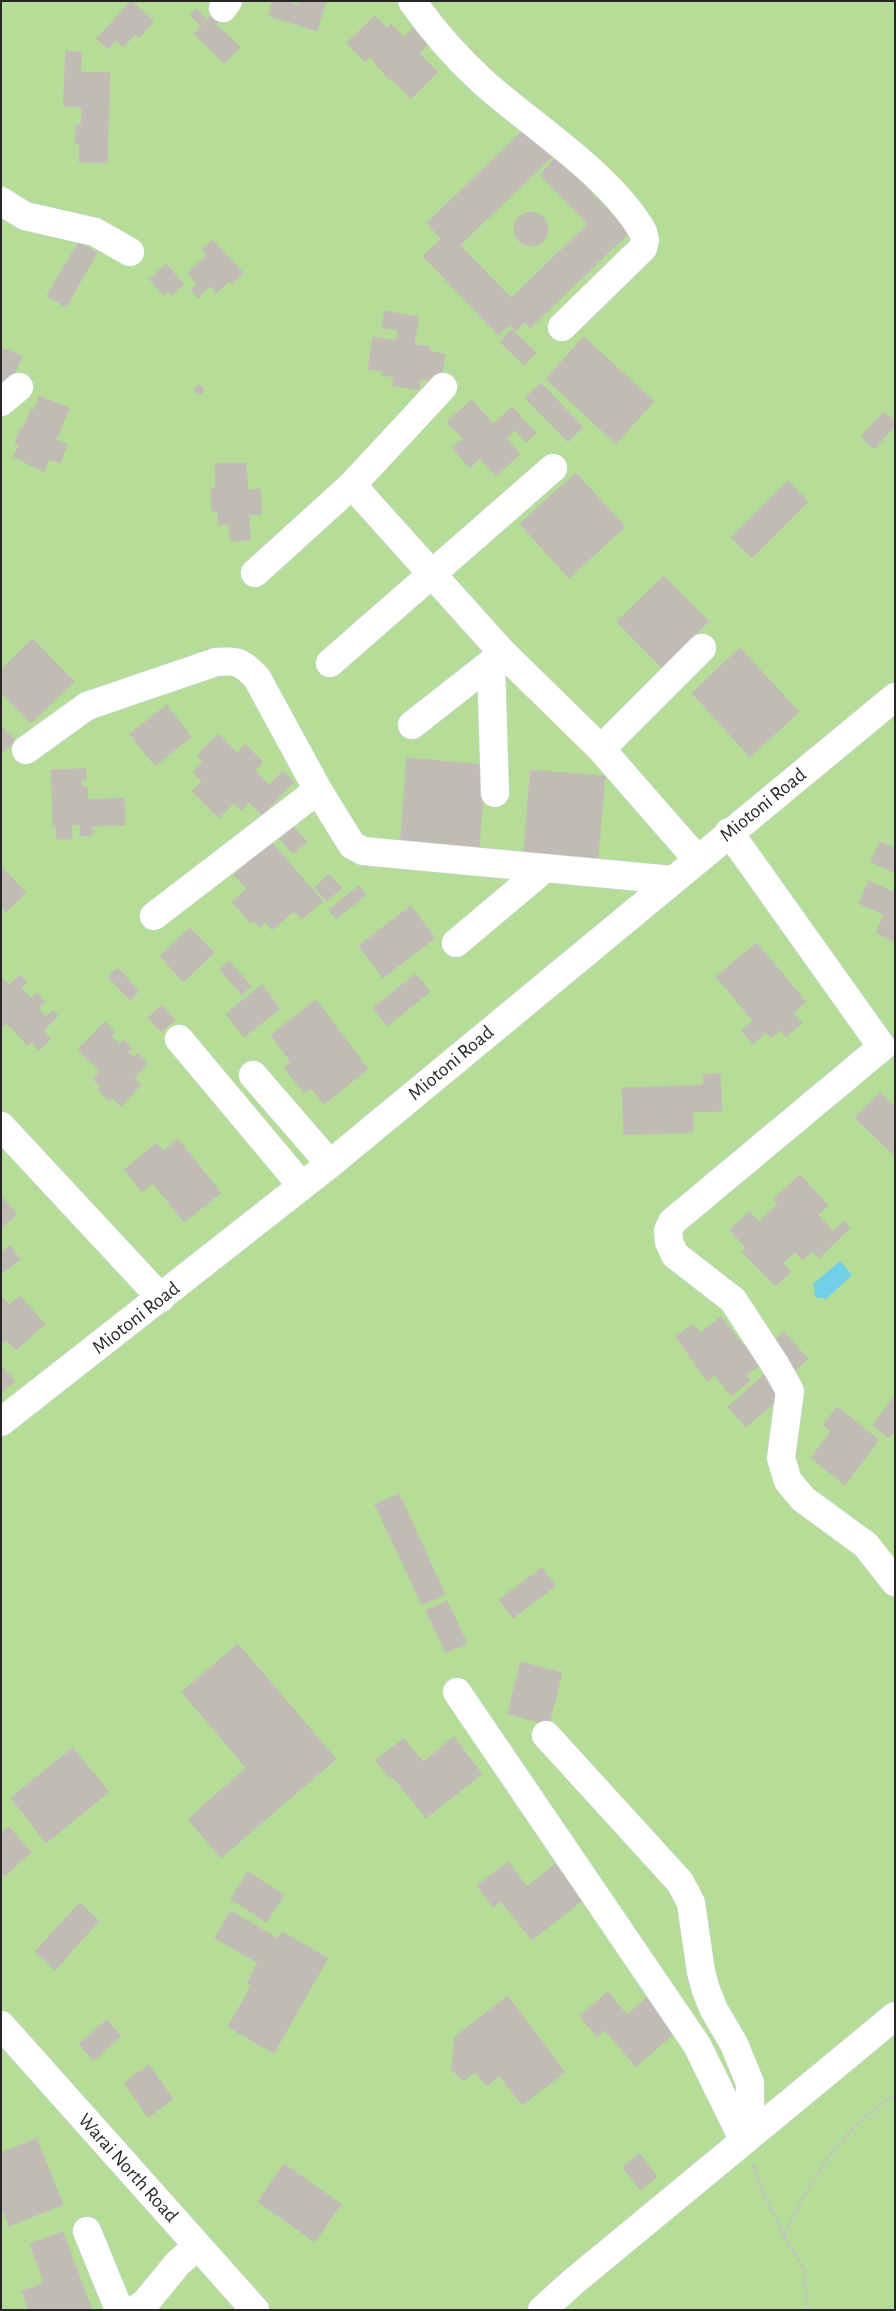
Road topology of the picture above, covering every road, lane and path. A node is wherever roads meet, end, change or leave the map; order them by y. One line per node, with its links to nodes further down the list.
1 (412, 1): 4 (street)
2 (1, 201): 3 (street)
3 (130, 252)
4 (562, 327)
5 (443, 388): 7 (street)
6 (553, 468): 9 (street)
7 (352, 485): 8 (street); 9 (street)
8 (255, 573)
9 (432, 573): 11 (street); 12 (street)
10 (702, 648): 15 (street)
11 (497, 658): 14 (street); 15 (street); 18 (street)
12 (330, 663)
13 (895, 697): 19 (street, Miotoni Road)
14 (412, 724)
15 (601, 749): 20 (street)
16 (26, 750): 17 (street)
17 (318, 790): 21 (street); 23 (street)
18 (495, 793)
19 (730, 832): 20 (street, Miotoni Road); 26 (street)
20 (697, 860): 22 (street, Miotoni Road)
21 (544, 869): 22 (street); 24 (street)
22 (672, 880): 29 (street, Miotoni Road)
23 (154, 916)
24 (456, 943)
25 (179, 1039): 30 (street)
26 (888, 1042): 33 (street)
27 (253, 1074): 29 (street)
28 (1, 1126): 31 (street)
29 (330, 1164): 30 (street, Miotoni Road)
30 (302, 1186): 31 (street, Miotoni Road)
31 (161, 1298): 32 (street, Miotoni Road)
32 (1, 1422)
33 (895, 1582)
34 (457, 1692): 39 (street)
35 (546, 1736): 39 (street)
36 (895, 2016): 39 (street)
37 (1, 2025): 42 (street, Warai North Road)
38 (895, 2096): 41 (path)
39 (744, 2141): 41 (path); 46 (street)
40 (87, 2231): 43 (street)
41 (783, 2234): 47 (path)
42 (198, 2246): 44 (street); 45 (street, Warai North Road)
43 (128, 2310)
44 (135, 2310)
45 (255, 2310)
46 (542, 2310)
47 (808, 2310)

